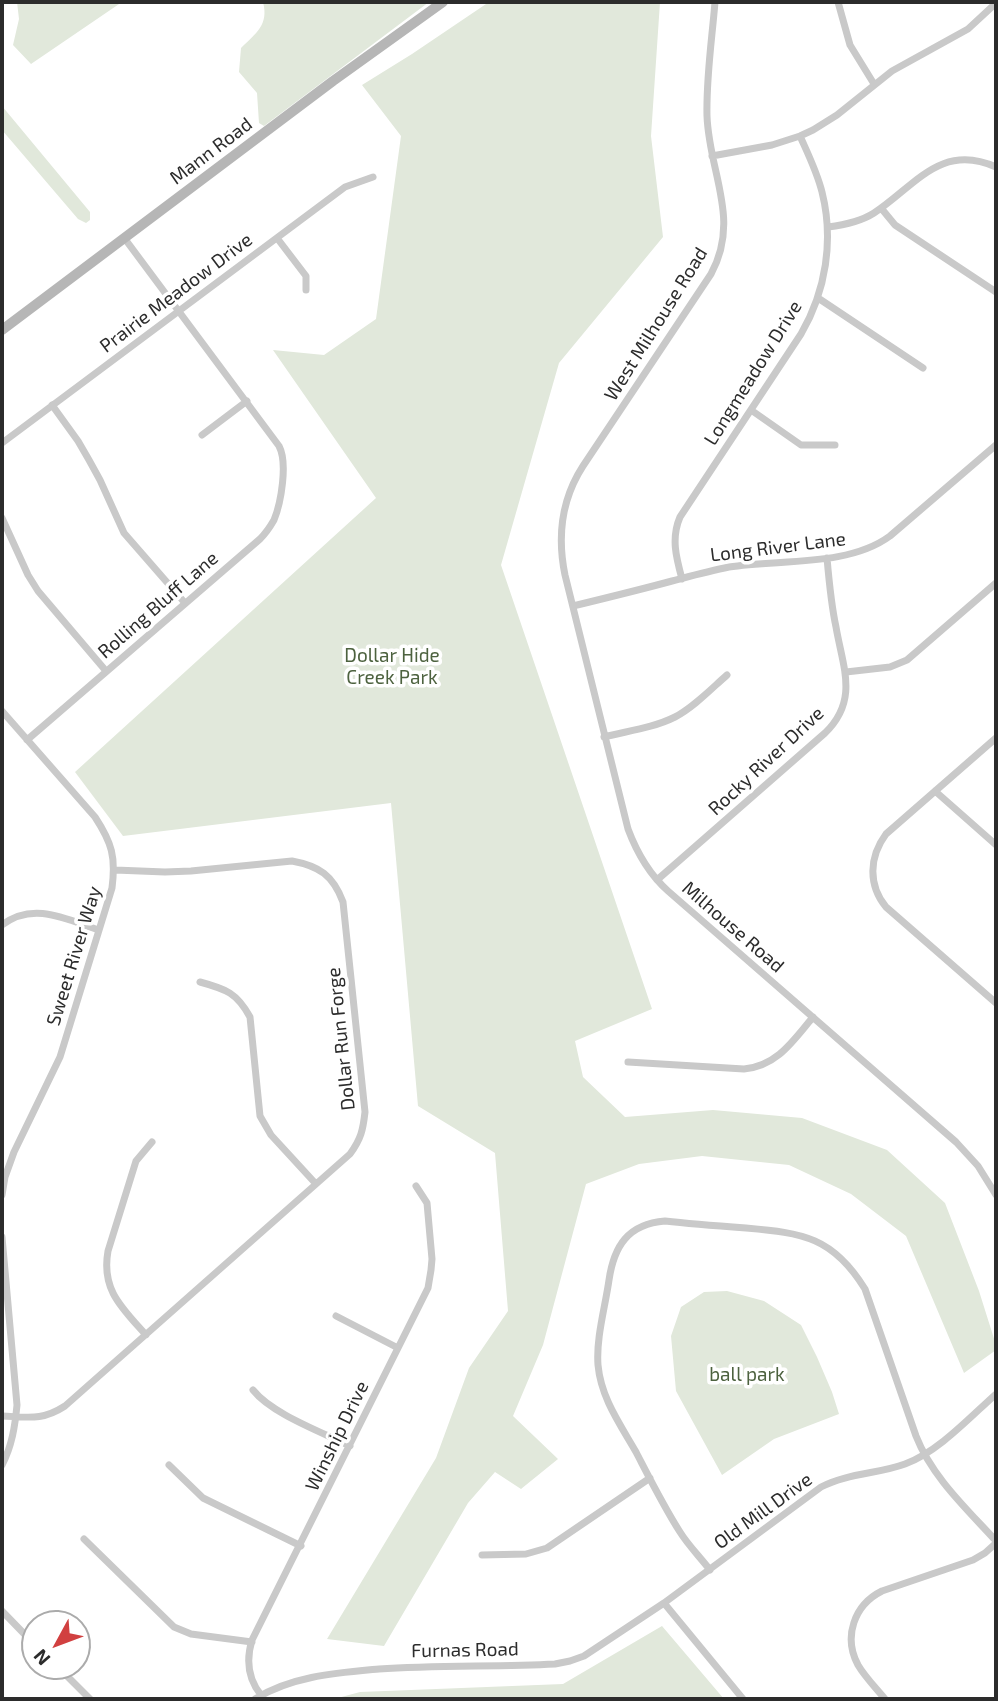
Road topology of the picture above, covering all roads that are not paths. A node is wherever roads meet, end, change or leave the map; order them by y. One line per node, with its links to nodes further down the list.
1 (443, 2): 13 (main road, Mann Road)
2 (715, 2): 7 (street, West Milhouse Road)
3 (838, 2): 5 (street)
4 (996, 4): 5 (street)
5 (874, 84): 6 (street)
6 (800, 136): 7 (street); 11 (street, Longmeadow Drive)
7 (712, 156): 32 (street, West Milhouse Road)
8 (996, 167): 10 (street)
9 (373, 177): 12 (street, Prairie Meadow Drive)
10 (881, 208): 11 (street); 15 (street)
11 (828, 227): 16 (street, Longmeadow Drive)
12 (277, 238): 14 (street); 17 (street, Prairie Meadow Drive)
13 (125, 239): 17 (street); 18 (main road, Mann Road)
14 (306, 290)
15 (996, 292)
16 (818, 298): 19 (street); 22 (street, Longmeadow Drive)
17 (180, 310): 20 (street); 21 (street, Prairie Meadow Drive)
18 (2, 330)
19 (923, 368)
20 (247, 401): 23 (street); 31 (street, Rolling Bluff Lane)
21 (52, 405): 24 (street, Prairie Meadow Drive); 31 (street)
22 (751, 410): 25 (street); 29 (street, Longmeadow Drive)
23 (202, 435)
24 (2, 443)
25 (835, 445)
26 (996, 445): 28 (street, Long River Lane)
27 (2, 518): 33 (street)
28 (827, 558): 29 (street, Long River Lane); 34 (street, Rocky River Drive)
29 (682, 579): 32 (street, Long River Lane)
30 (996, 583): 34 (street)
31 (185, 603): 33 (street, Rolling Bluff Lane)
32 (573, 606): 37 (street, Milhouse Road)
33 (106, 671): 39 (street, Rolling Bluff Lane)
34 (846, 672): 43 (street, Rocky River Drive)
35 (727, 675): 37 (street)
36 (2, 711): 39 (street, Sweet River Way)
37 (604, 737): 43 (street, Milhouse Road)
38 (996, 738): 40 (street)
39 (27, 740): 42 (street, Sweet River Way)
40 (935, 791): 41 (street); 47 (street)
41 (996, 845)
42 (115, 870): 45 (street, Sweet River Way); 51 (street, Dollar Run Forge)
43 (657, 880): 48 (street, Milhouse Road)
44 (2, 925): 45 (street)
45 (99, 930): 53 (street, Sweet River Way)
46 (200, 982): 51 (street)
47 (996, 1003)
48 (813, 1017): 49 (street); 54 (street, Milhouse Road)
49 (628, 1062)
50 (152, 1142): 57 (street)
51 (316, 1184): 57 (street, Dollar Run Forge)
52 (416, 1186): 58 (street, Winship Drive)
53 (2, 1195)
54 (996, 1195)
55 (2, 1237): 62 (street)
56 (336, 1316): 58 (street)
57 (146, 1335): 62 (street, Dollar Run Forge)
58 (398, 1348): 63 (street, Winship Drive)
59 (253, 1390): 63 (street)
60 (996, 1394): 64 (street, Old Mill Drive)
61 (2, 1416): 62 (street, Dollar Run Forge)
62 (16, 1417): 65 (street)
63 (350, 1446): 70 (street, Winship Drive)
64 (925, 1454): 67 (street); 69 (street); 72 (street, Old Mill Drive)
65 (2, 1465)
66 (169, 1465): 70 (street)
67 (650, 1479): 71 (street); 72 (street)
68 (84, 1539): 77 (street)
69 (996, 1542): 82 (street)
70 (301, 1546): 77 (street, Winship Drive)
71 (482, 1556)
72 (710, 1570): 73 (street, Old Mill Drive)
73 (694, 1581): 74 (street, Furnas Road)
74 (664, 1603): 79 (street, Furnas Road); 81 (street)
75 (2, 1611): 76 (street)
76 (21, 1630)
77 (252, 1642): 79 (street, Winship Drive)
78 (71, 1680): 80 (street)
79 (258, 1697)
80 (90, 1699)
81 (743, 1699)
82 (885, 1699)

